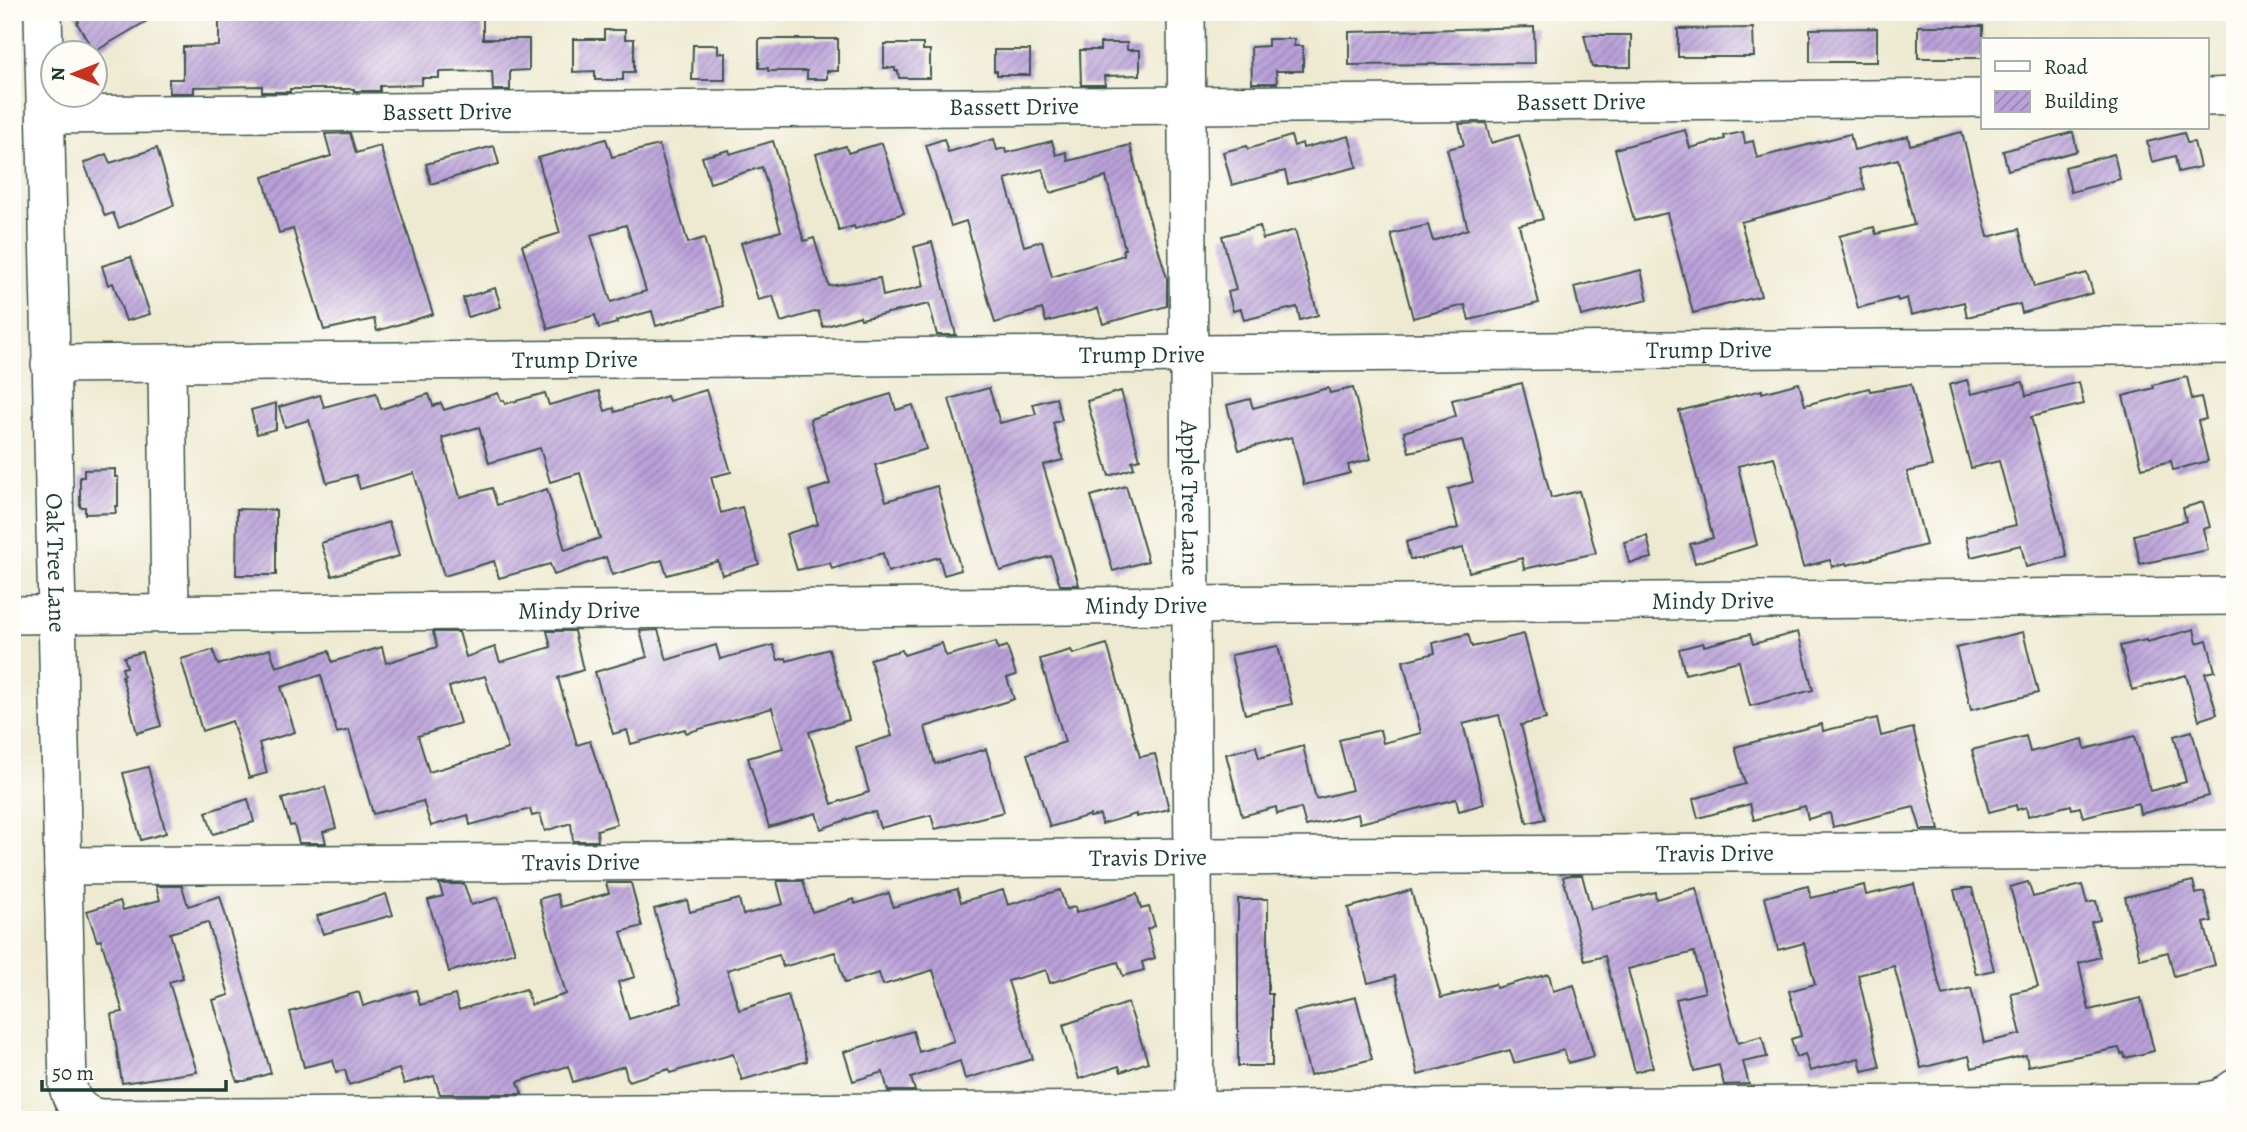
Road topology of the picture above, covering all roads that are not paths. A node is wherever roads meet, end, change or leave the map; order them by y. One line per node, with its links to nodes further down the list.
1 (43, 12): 7 (street, Oak Tree Lane)
2 (1186, 12): 6 (street, Apple Tree Lane)
3 (2235, 96): 4 (street)
4 (2208, 97)
5 (1981, 98): 6 (street, Bassett Drive)
6 (1187, 105): 7 (street, Bassett Drive); 9 (street, Apple Tree Lane)
7 (46, 115): 11 (street, Oak Tree Lane)
8 (2235, 345): 9 (street, Trump Drive)
9 (1189, 354): 10 (street, Trump Drive); 13 (street, Apple Tree Lane)
10 (167, 363): 11 (street, Trump Drive); 14 (street)
11 (50, 364): 15 (street, Oak Tree Lane)
12 (2235, 596): 13 (street, Mindy Drive)
13 (1191, 605): 14 (street, Mindy Drive); 18 (street, Apple Tree Lane)
14 (170, 613): 15 (street, Mindy Drive)
15 (56, 614): 16 (street, Mindy Drive); 19 (street, Oak Tree Lane)
16 (12, 615)
17 (2235, 849): 18 (street, Travis Drive)
18 (1194, 857): 19 (street, Travis Drive); 21 (street, Apple Tree Lane)
19 (63, 866): 21 (street, Oak Tree Lane)
20 (2235, 1088): 21 (street)
21 (1195, 1110)

